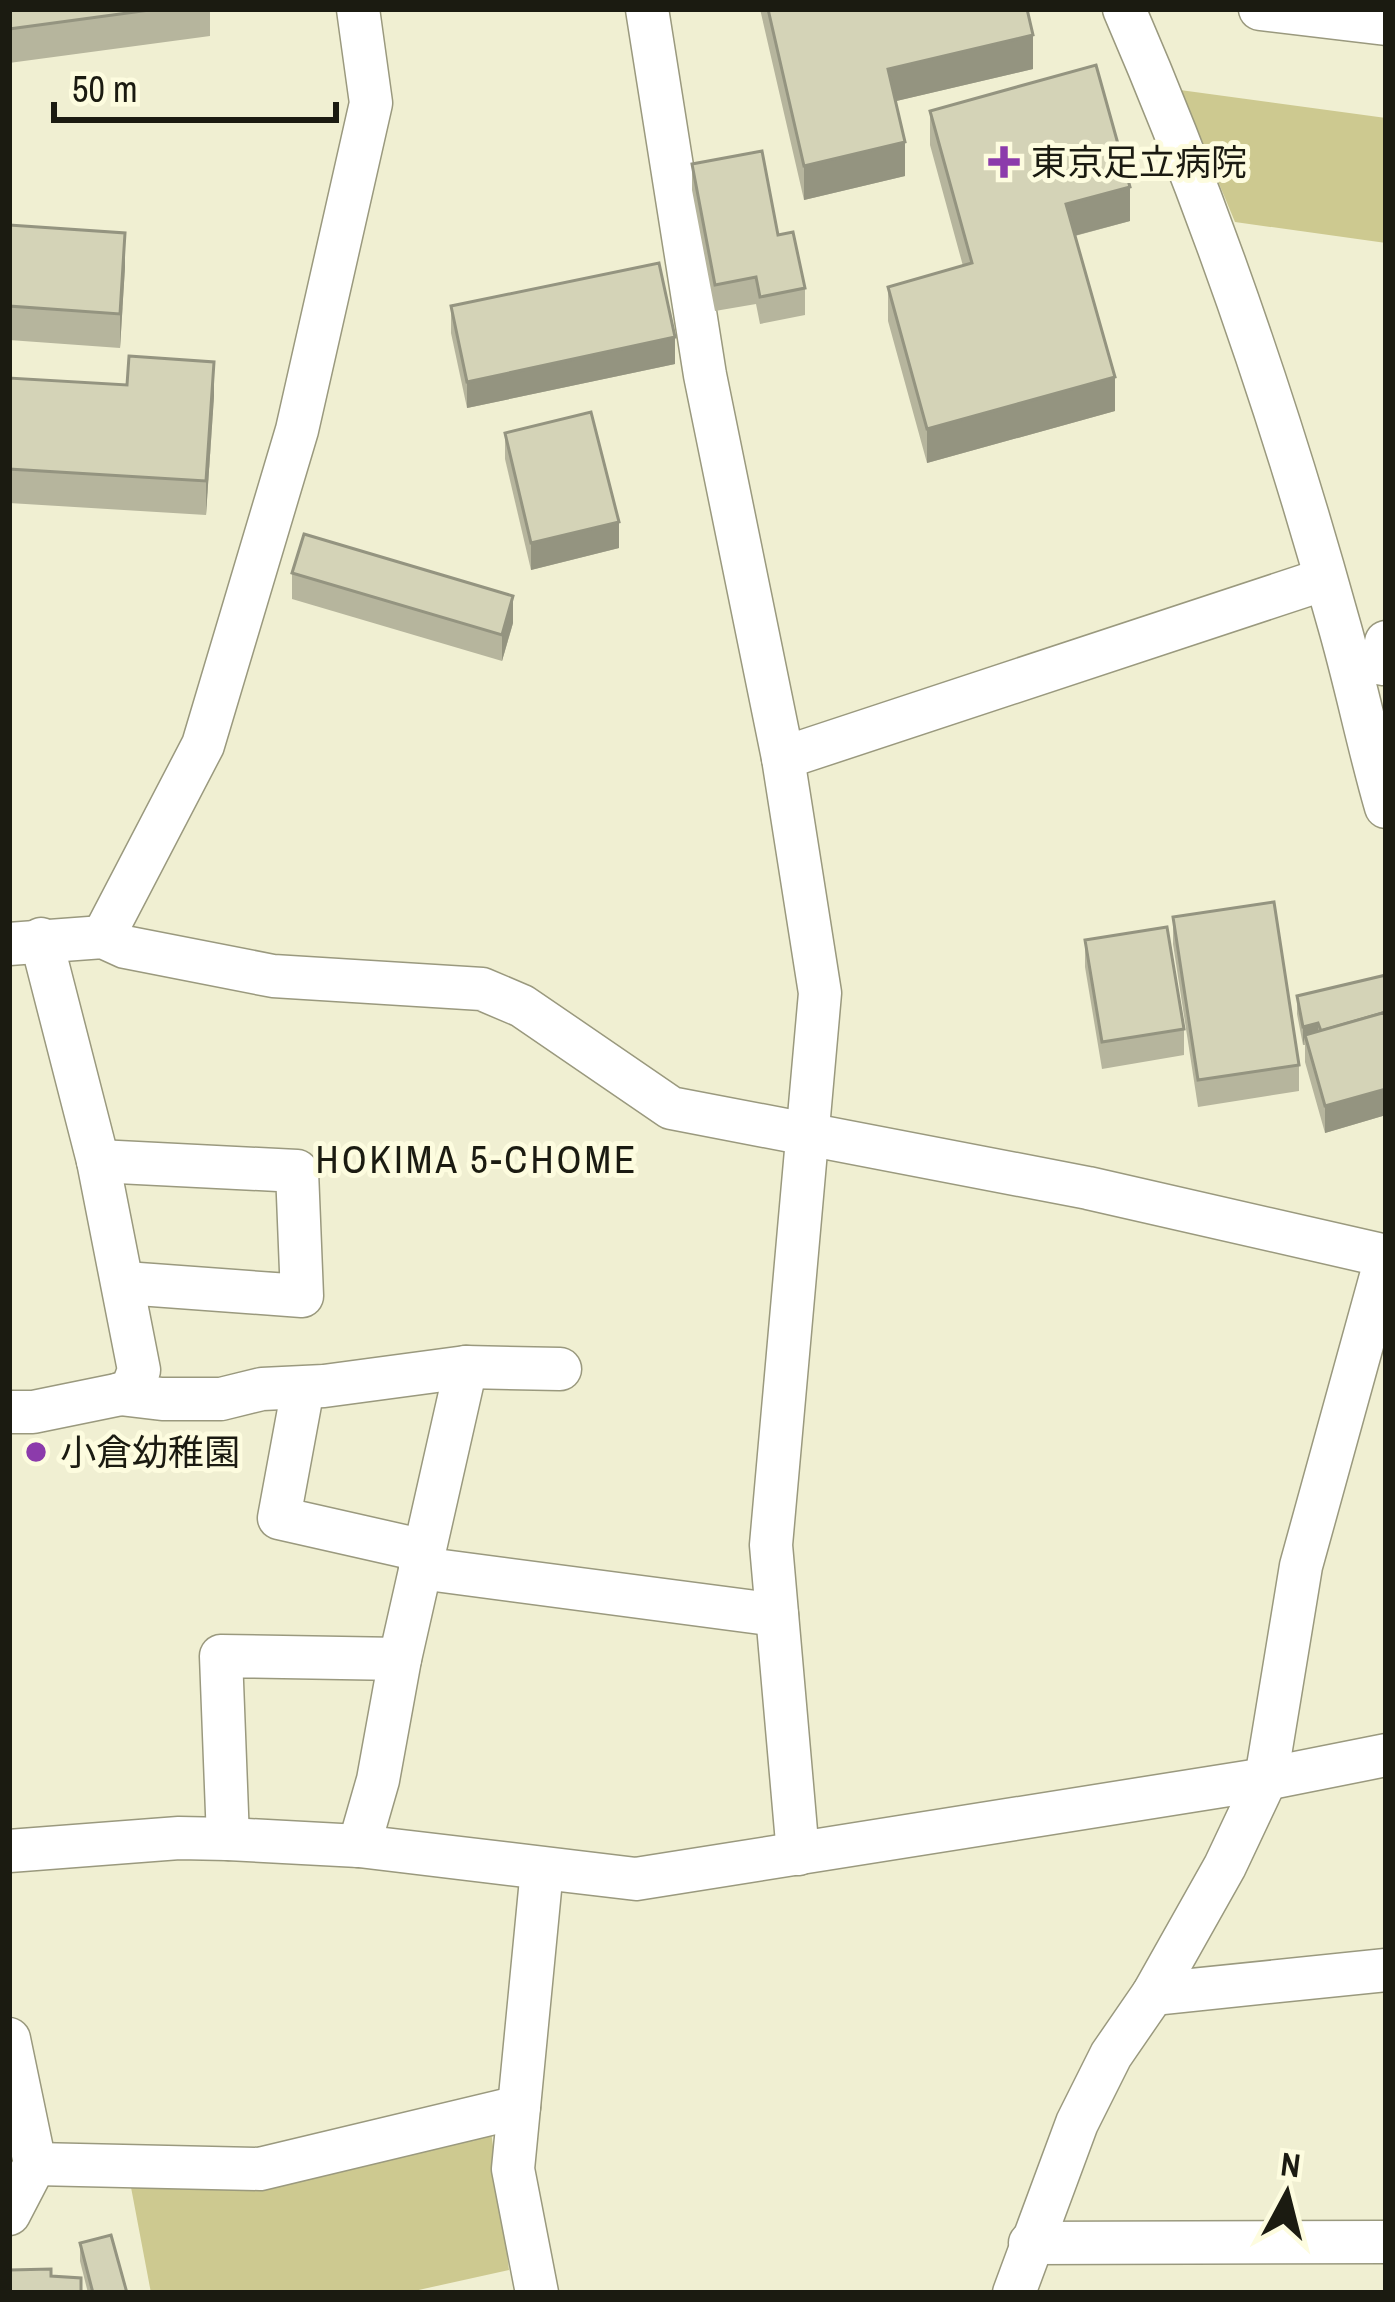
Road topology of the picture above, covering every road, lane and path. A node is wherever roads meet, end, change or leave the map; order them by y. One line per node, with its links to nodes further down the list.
1 (358, 9): 10 (street)
2 (647, 9): 8 (street)
3 (1124, 9): 6 (street)
4 (1260, 9): 5 (street)
5 (1386, 24)
6 (1325, 579): 7 (street); 8 (street)
7 (1377, 662): 9 (street)
8 (783, 758): 12 (street)
9 (1386, 807)
10 (103, 937): 11 (street); 12 (street)
11 (25, 942): 13 (street)
12 (809, 1137): 14 (street); 23 (street)
13 (98, 1161): 15 (street); 15 (street)
14 (1386, 1257): 18 (street)
15 (125, 1283): 20 (street)
16 (466, 1367): 17 (street); 19 (street); 22 (street)
17 (560, 1369)
18 (1370, 1382): 26 (street)
19 (282, 1388): 20 (street); 22 (street)
20 (120, 1394): 21 (street)
21 (9, 1412)
22 (422, 1560): 23 (street); 24 (street)
23 (777, 1615): 30 (street)
24 (400, 1660): 27 (street); 28 (street)
25 (1386, 1755): 26 (street)
26 (1265, 1779): 30 (street); 33 (street)
27 (228, 1839): 28 (street); 29 (street)
28 (359, 1846): 31 (street)
29 (9, 1851)
30 (798, 1854): 31 (street)
31 (542, 1869): 35 (street)
32 (1386, 1970): 33 (street)
33 (1153, 1994): 39 (street)
34 (9, 2039): 36 (street)
35 (520, 2107): 36 (street); 40 (street)
36 (35, 2164): 37 (street)
37 (9, 2214)
38 (1386, 2242): 39 (street)
39 (1030, 2243): 41 (street)
40 (537, 2293)
41 (1014, 2293)

